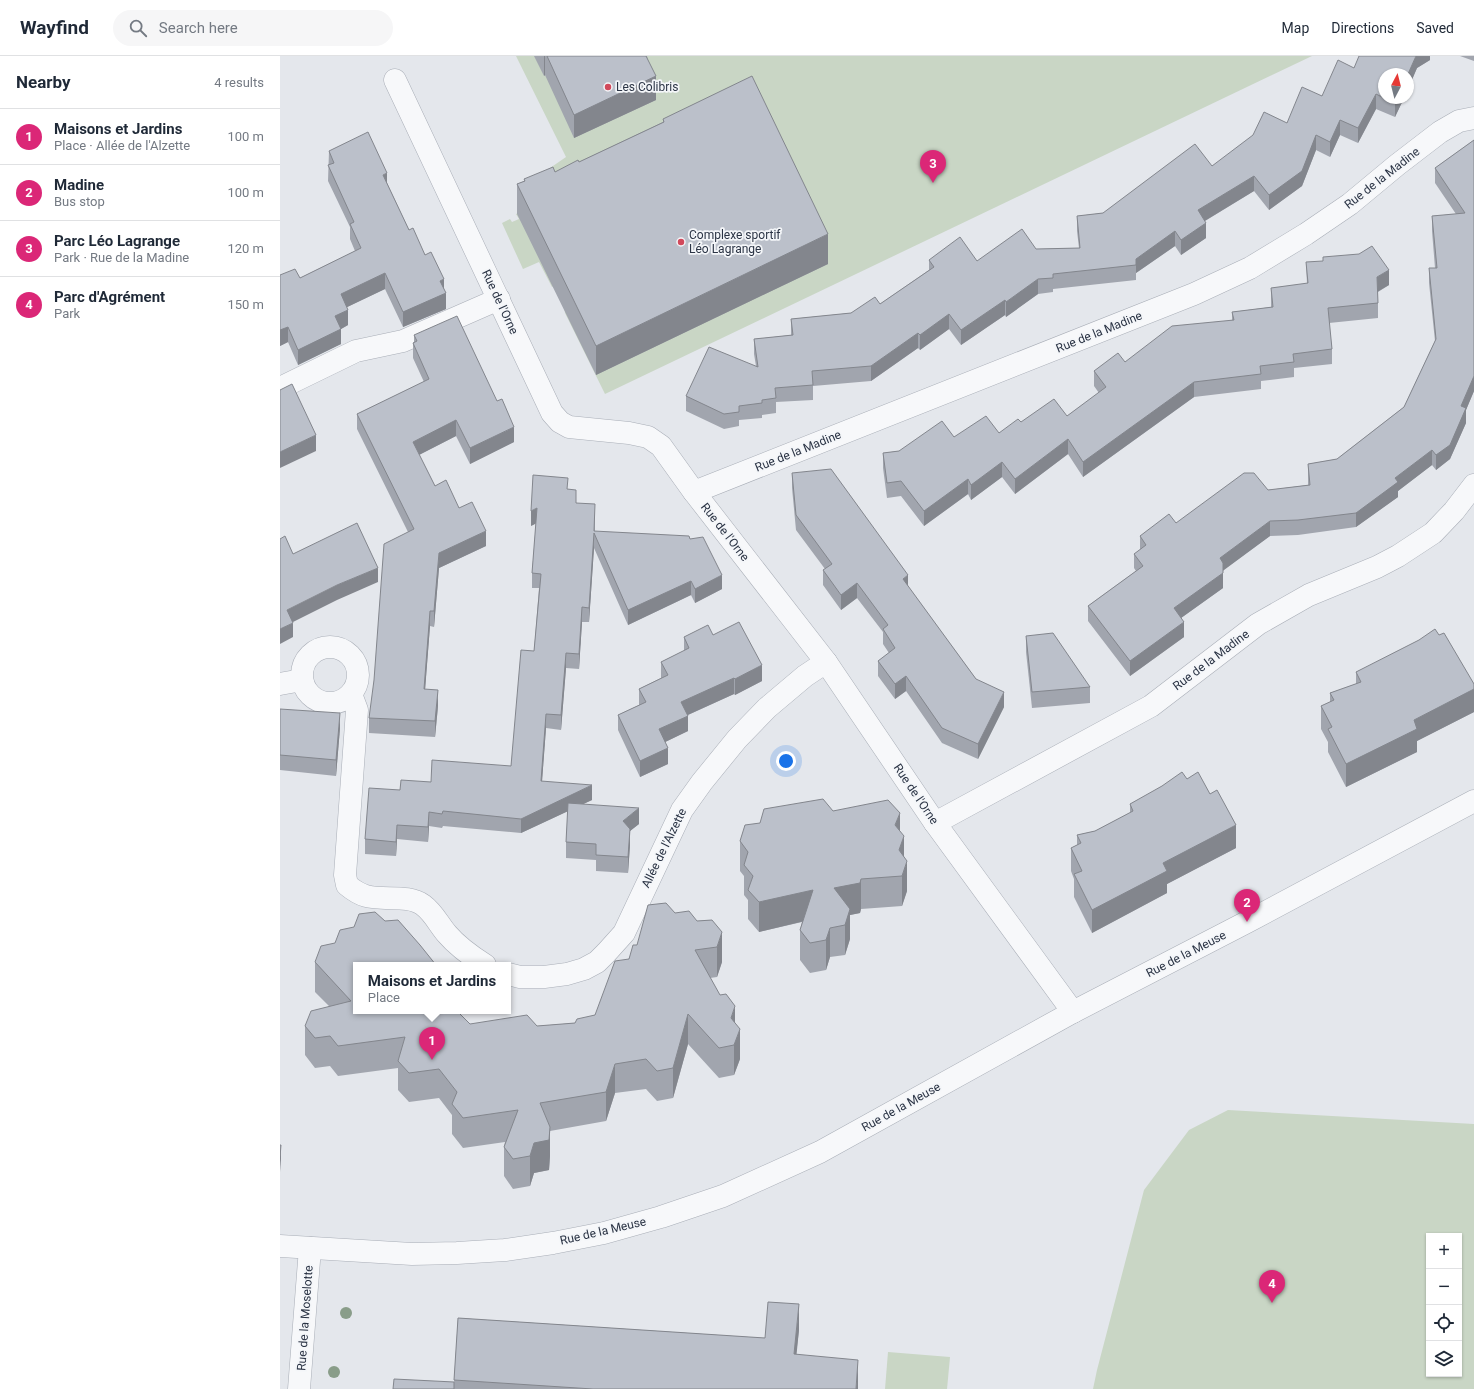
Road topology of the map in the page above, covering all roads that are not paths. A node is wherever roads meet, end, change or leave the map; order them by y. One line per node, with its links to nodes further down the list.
1 (395, 80): 3 (street, Rue de l'Orne)
2 (1474, 118): 6 (street, Rue de la Madine)
3 (500, 299): 4 (street); 6 (street, Rue de l'Orne)
4 (280, 388)
5 (1474, 485): 12 (street, Rue de la Madine)
6 (694, 492): 7 (street, Rue de l'Orne)
7 (826, 662): 12 (street, Rue de l'Orne); 14 (street, Allée de l'Alzette)
8 (302, 680): 9 (street); 10 (street); 10 (street)
9 (280, 684)
10 (351, 694): 13 (street)
11 (1474, 801): 15 (street, Rue de la Meuse)
12 (935, 823): 15 (street, Rue de l'Orne)
13 (481, 962)
14 (511, 975)
15 (1073, 1012): 17 (street, Rue de la Meuse)
16 (280, 1246): 17 (street, Rue de la Meuse)
17 (310, 1248): 18 (street, Rue de la Moselotte)
18 (299, 1389)

